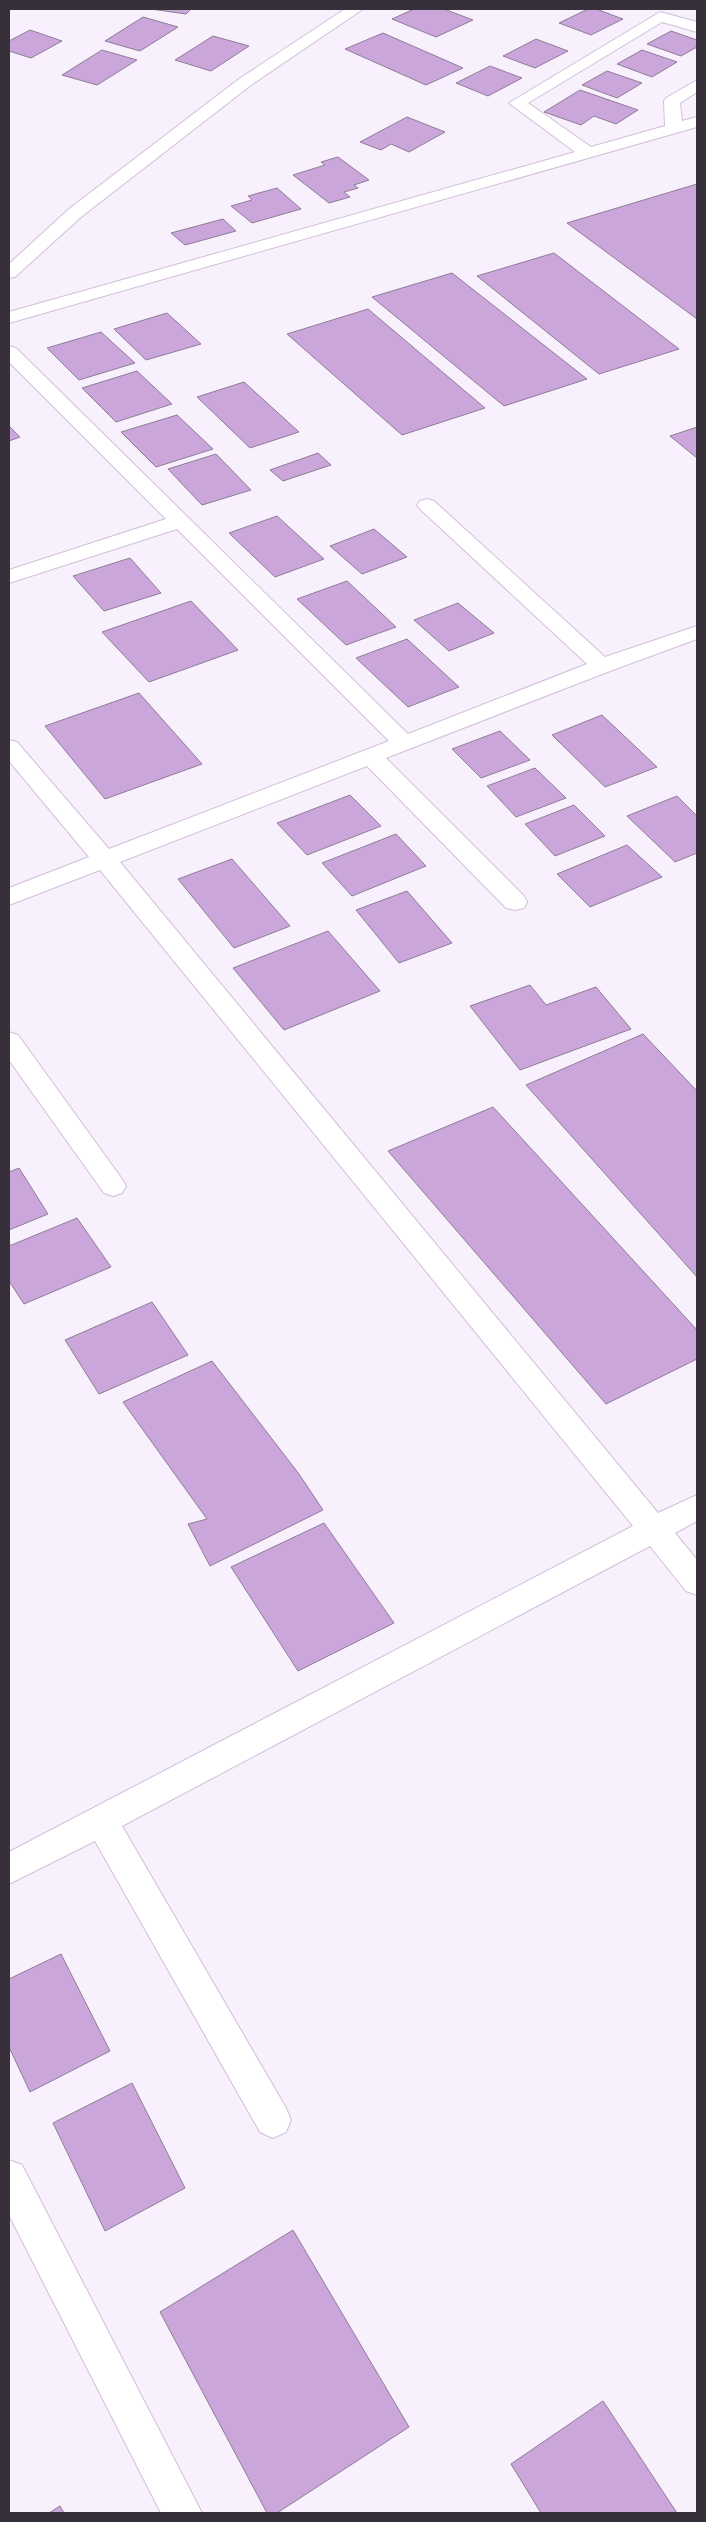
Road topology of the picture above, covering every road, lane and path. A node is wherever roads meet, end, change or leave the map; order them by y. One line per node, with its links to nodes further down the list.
1 (355, 9): 7 (street)
2 (697, 27): 6 (street)
3 (697, 85): 5 (street)
4 (697, 122): 5 (street)
5 (674, 128): 6 (street)
6 (588, 153): 8 (street)
7 (9, 273)
8 (9, 318)
9 (9, 352): 11 (street)
10 (427, 505): 14 (street)
11 (179, 522): 12 (street); 15 (street)
12 (9, 577)
13 (697, 632): 14 (street)
14 (602, 666): 15 (street)
15 (404, 744): 17 (street)
16 (9, 747): 18 (street)
17 (372, 757): 18 (street); 20 (street)
18 (105, 860): 19 (street); 24 (street)
19 (9, 897)
20 (515, 902)
21 (9, 1041): 22 (street)
22 (113, 1186)
23 (697, 1507): 24 (street)
24 (652, 1530): 25 (street); 26 (street)
25 (697, 1582)
26 (101, 1821): 27 (street); 28 (street)
27 (9, 1868)
28 (273, 2120)
29 (9, 2178): 30 (street)
30 (182, 2513)

